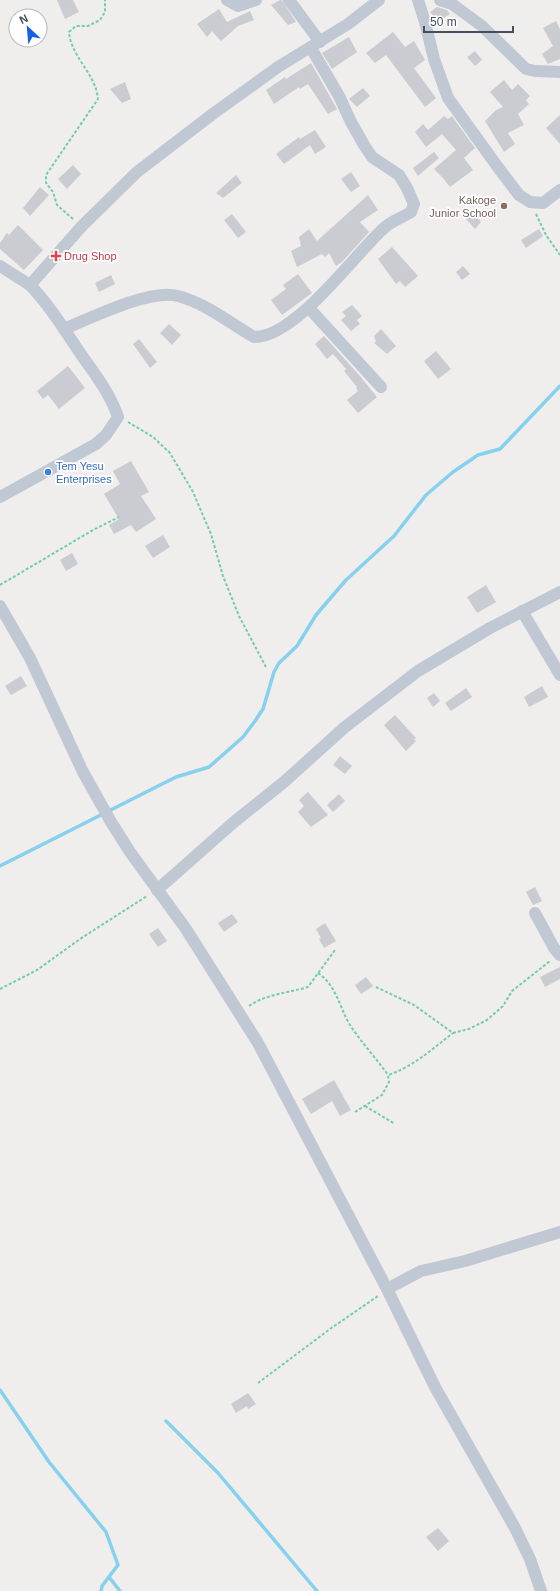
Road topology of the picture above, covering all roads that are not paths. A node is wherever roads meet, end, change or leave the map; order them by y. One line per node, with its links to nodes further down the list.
1 (227, 0): 2 (street)
2 (256, 0)
3 (288, 0): 7 (street)
4 (379, 0): 7 (street)
5 (418, 0): 9 (street)
6 (440, 0): 8 (street)
7 (316, 45): 11 (street); 12 (street)
8 (560, 72)
9 (560, 190)
10 (0, 266): 11 (street)
11 (30, 285): 13 (street)
12 (309, 308): 13 (street); 14 (street)
13 (64, 329): 15 (street)
14 (381, 387)
15 (0, 497)
16 (560, 592): 18 (street)
17 (0, 606): 20 (street)
18 (522, 611): 19 (street); 20 (street)
19 (560, 675)
20 (157, 890): 24 (street)
21 (535, 913): 22 (street)
22 (560, 955)
23 (560, 1232): 24 (street)
24 (387, 1289): 25 (street)
25 (540, 1591)

